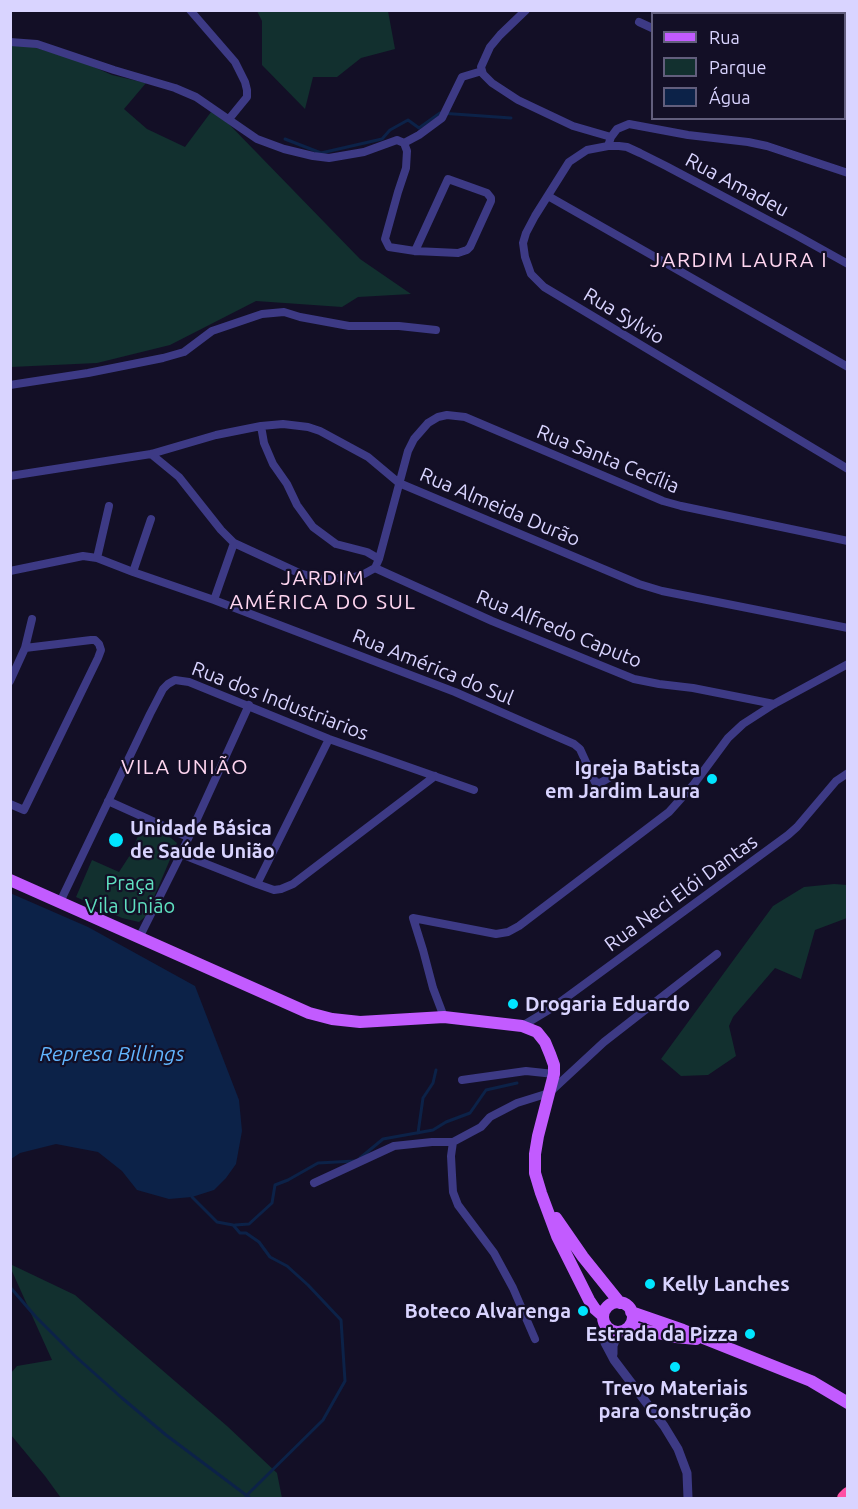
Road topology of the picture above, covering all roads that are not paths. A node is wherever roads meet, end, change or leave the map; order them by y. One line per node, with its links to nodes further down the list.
1 (190, 10): 9 (street)
2 (526, 10): 8 (street)
3 (669, 12): 4 (street)
4 (848, 12)
5 (639, 22): 6 (street)
6 (651, 28)
7 (10, 42): 9 (street)
8 (482, 70): 10 (street); 11 (street)
9 (229, 119): 11 (street)
10 (610, 136): 12 (street); 13 (street)
11 (404, 143): 15 (street)
12 (608, 146): 14 (street, Rua Sylvio); 16 (street, Rua Amadeu)
13 (848, 173)
14 (548, 196): 18 (street); 22 (street, Rua Sylvio)
15 (415, 251): 15 (street)
16 (848, 264)
17 (436, 330): 19 (street)
18 (848, 367)
19 (10, 385)
20 (261, 426): 21 (street, Rua Almeida Durão); 24 (street, Rua Almeida Durão); 30 (street)
21 (151, 454): 23 (street, Rua Almeida Durão); 28 (street)
22 (848, 469)
23 (10, 476)
24 (399, 483): 27 (street, Rua Santa Cecília); 30 (street, Rua Santa Cecília); 36 (street, Rua Almeida Durão)
25 (109, 506): 29 (street)
26 (151, 519): 33 (street)
27 (848, 542)
28 (234, 543): 31 (street); 34 (street)
29 (97, 558): 32 (street, Rua América do Sul); 33 (street, Rua América do Sul)
30 (379, 560): 31 (street, Rua Santa Cecília)
31 (375, 568): 40 (street, Rua Alfredo Caputo)
32 (10, 571)
33 (133, 572): 34 (street, Rua América do Sul)
34 (214, 600): 44 (street, Rua América do Sul)
35 (32, 619): 37 (street)
36 (848, 628)
37 (25, 648): 39 (street); 48 (street)
38 (848, 664): 40 (street)
39 (10, 681)
40 (774, 704): 56 (street)
41 (249, 705): 42 (street, Rua dos Industriarios); 47 (street, Rua dos Industriarios); 49 (street)
42 (329, 739): 45 (street, Rua dos Industriarios); 52 (street)
43 (848, 773): 57 (street, Rua Neci Elói Dantas)
44 (614, 775)
45 (435, 776): 46 (street, Rua dos Industriarios); 52 (street)
46 (474, 790)
47 (108, 801): 49 (street); 53 (street, Rua dos Industriarios)
48 (10, 804)
49 (188, 837): 50 (street)
50 (181, 854): 52 (street); 54 (street)
51 (10, 880): 53 (main road)
52 (257, 884)
53 (60, 902): 54 (main road)
54 (139, 938): 56 (main road)
55 (717, 954): 60 (street)
56 (444, 1017): 57 (main road)
57 (522, 1026): 58 (main road)
58 (554, 1074): 59 (street); 60 (main road)
59 (462, 1080)
60 (549, 1093): 61 (street); 63 (main road)
61 (453, 1142): 62 (street); 68 (street)
62 (314, 1183)
63 (545, 1202): 64 (main road); 66 (main road)
64 (620, 1303): 65 (main road); 66 (main road)
65 (631, 1312): 67 (main road); 69 (main road)
66 (604, 1320): 67 (main road); 70 (street)
67 (623, 1330): 69 (main road); 70 (street)
68 (535, 1339)
69 (706, 1339): 71 (main road)
70 (614, 1360): 73 (street)
71 (848, 1403)
72 (848, 1494): 74 (highway)
73 (688, 1498)
74 (844, 1498)

